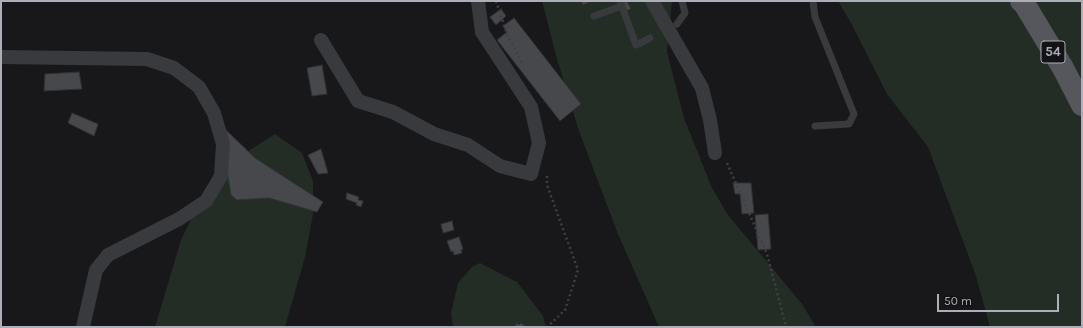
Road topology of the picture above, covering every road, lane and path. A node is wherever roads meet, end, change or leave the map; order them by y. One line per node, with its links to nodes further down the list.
1 (478, 1): 10 (street)
2 (652, 1): 14 (street)
3 (682, 1): 8 (lane)
4 (812, 1): 13 (lane)
5 (1021, 1): 12 (main road, 54)
6 (621, 3): 7 (lane); 9 (lane)
7 (594, 16)
8 (677, 24)
9 (650, 38)
10 (320, 40)
11 (1, 57): 15 (street)
12 (1082, 105)
13 (815, 126)
14 (721, 157): 16 (path)
15 (83, 327)
16 (786, 327)

